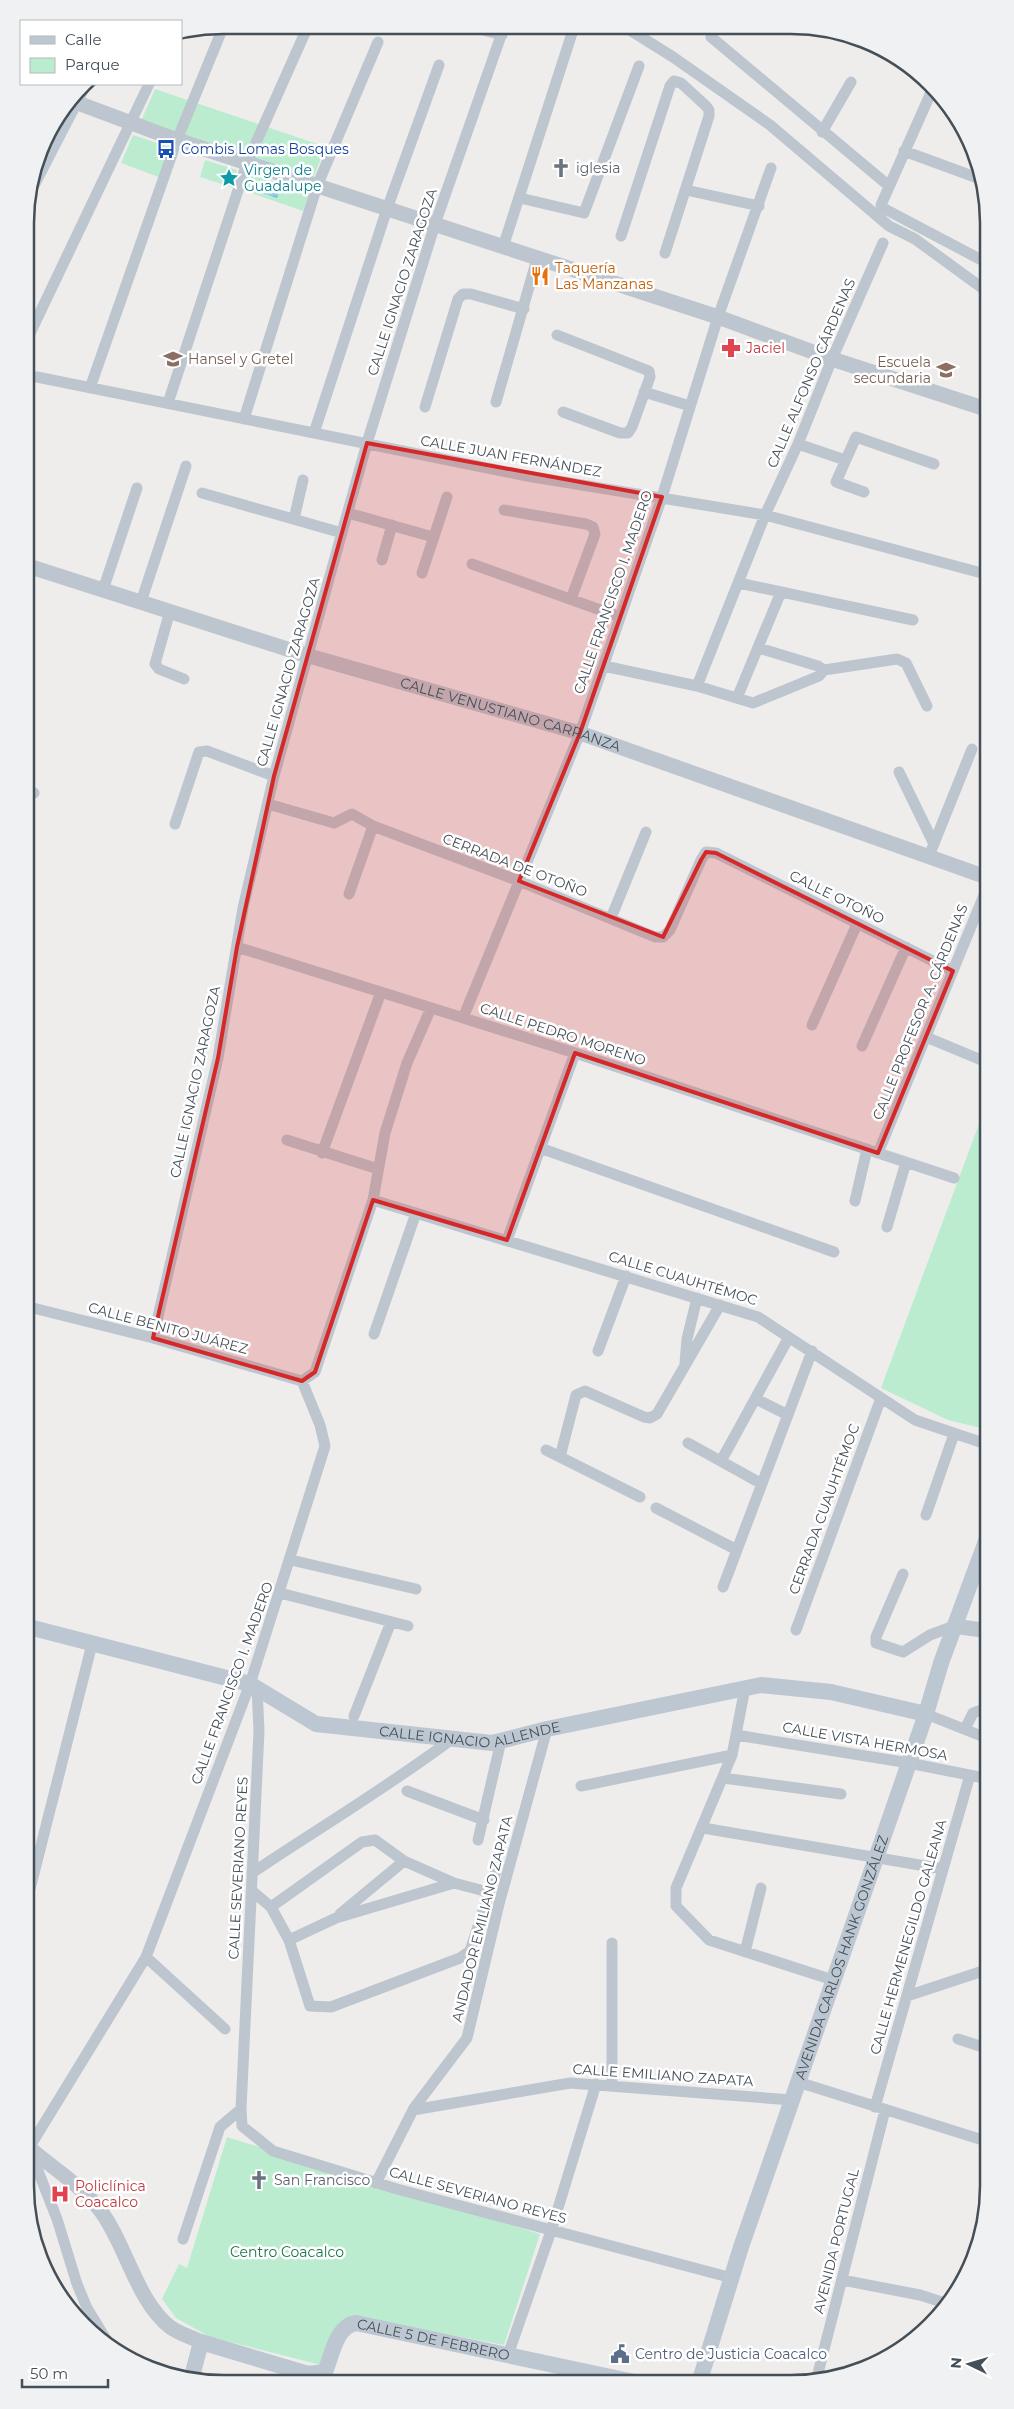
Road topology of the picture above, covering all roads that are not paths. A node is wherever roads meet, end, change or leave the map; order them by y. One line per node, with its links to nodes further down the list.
1 (220, 34): 17 (street)
2 (304, 34): 20 (street)
3 (502, 34): 29 (street, CALLE IGNACIO ZARAGOZA)
4 (572, 34): 26 (street)
5 (635, 34): 36 (street)
6 (711, 37): 16 (street)
7 (378, 42): 23 (street)
8 (439, 65): 28 (street)
9 (639, 66): 26 (street)
10 (852, 82): 16 (street)
11 (149, 85): 15 (street)
12 (930, 95): 18 (street)
13 (82, 97): 15 (street)
14 (66, 117): 19 (main road)
15 (132, 124): 17 (street); 39 (street)
16 (822, 132): 24 (street)
17 (177, 140): 20 (street); 43 (street)
18 (904, 152): 22 (street); 24 (street)
19 (45, 158)
20 (247, 163): 23 (street); 46 (street)
21 (771, 168): 27 (street, CALLE FRANCISCO I. MADERO)
22 (975, 177)
23 (317, 186): 28 (street); 51 (street)
24 (889, 186): 35 (street)
25 (686, 190): 27 (street); 30 (street); 33 (street)
26 (520, 198): 32 (street)
27 (759, 206): 38 (street, CALLE FRANCISCO I. MADERO)
28 (387, 209): 29 (street); 52 (street)
29 (436, 224): 32 (street); 53 (street, CALLE IGNACIO ZARAGOZA)
30 (621, 236)
31 (883, 243): 41 (street, CALLE ALFONSO CÁRDENAS)
32 (503, 247): 34 (street)
33 (666, 253)
34 (537, 259): 37 (street); 38 (street)
35 (980, 259)
36 (980, 287)
37 (524, 309): 45 (street); 48 (street)
38 (718, 317): 41 (street); 47 (street, CALLE FRANCISCO I. MADERO)
39 (34, 325)
40 (557, 335): 44 (street)
41 (832, 359): 49 (street); 54 (street, CALLE ALFONSO CÁRDENAS)
42 (34, 377): 43 (street, CALLE JUAN FERNÁNDEZ)
43 (90, 388): 46 (street, CALLE JUAN FERNÁNDEZ)
44 (644, 392): 47 (street); 50 (street)
45 (496, 402)
46 (168, 404): 51 (street, CALLE JUAN FERNÁNDEZ)
47 (690, 406): 63 (street, CALLE FRANCISCO I. MADERO)
48 (425, 407)
49 (980, 407)
50 (563, 412)
51 (244, 419): 52 (street, CALLE JUAN FERNÁNDEZ)
52 (314, 433): 53 (street, CALLE JUAN FERNÁNDEZ)
53 (366, 444): 63 (street, CALLE JUAN FERNÁNDEZ); 65 (street, CALLE IGNACIO ZARAGOZA)
54 (798, 444): 55 (street); 66 (street, CALLE ALFONSO CÁRDENAS)
55 (845, 460): 56 (street); 60 (street)
56 (934, 464)
57 (186, 466): 80 (street)
58 (304, 480): 67 (street)
59 (137, 488): 77 (street)
60 (864, 492)
61 (202, 493): 67 (street)
62 (447, 497): 70 (street)
63 (662, 497): 66 (street, CALLE JUAN FERNÁNDEZ); 82 (street, CALLE FRANCISCO I. MADERO)
64 (504, 510): 79 (street)
65 (348, 513): 68 (street); 69 (street, CALLE IGNACIO ZARAGOZA)
66 (765, 515): 75 (street, CALLE JUAN FERNÁNDEZ); 76 (street, CALLE ALFONSO CÁRDENAS)
67 (294, 519): 69 (street)
68 (392, 525): 70 (street); 71 (street)
69 (342, 533): 85 (street, CALLE IGNACIO ZARAGOZA)
70 (433, 537): 74 (street)
71 (382, 560)
72 (472, 564): 79 (street)
73 (34, 567): 77 (street, CALLE VENUSTIANO CARRANZA)
74 (422, 573)
75 (980, 573)
76 (739, 582): 78 (street); 89 (street, CALLE ALFONSO CÁRDENAS)
77 (103, 590): 80 (street, CALLE VENUSTIANO CARRANZA)
78 (781, 592): 83 (street); 84 (street)
79 (571, 599): 82 (street)
80 (141, 602): 81 (street, CALLE VENUSTIANO CARRANZA)
81 (170, 611): 85 (street, CALLE VENUSTIANO CARRANZA); 88 (street)
82 (620, 617): 86 (street, CALLE FRANCISCO I. MADERO)
83 (913, 620)
84 (759, 648): 87 (street); 90 (street)
85 (309, 656): 92 (street, CALLE VENUSTIANO CARRANZA); 95 (street, CALLE IGNACIO ZARAGOZA)
86 (604, 666): 89 (street); 92 (street, CALLE FRANCISCO I. MADERO)
87 (824, 670): 90 (street); 91 (street)
88 (184, 679)
89 (697, 686): 90 (street)
90 (738, 698)
91 (927, 706)
92 (580, 733): 100 (street, CALLE VENUSTIANO CARRANZA); 103 (street, CALLE FRANCISCO I. MADERO)
93 (972, 749): 100 (street)
94 (899, 772): 100 (street)
95 (274, 776): 96 (street, CALLE IGNACIO ZARAGOZA); 97 (street)
96 (268, 804): 98 (street, CERRADA DE OTOÑO); 108 (street, CALLE IGNACIO ZARAGOZA)
97 (175, 824)
98 (373, 826): 103 (street, CERRADA DE OTOÑO); 104 (street)
99 (646, 832): 106 (street)
100 (932, 850): 102 (street, CALLE VENUSTIANO CARRANZA)
101 (706, 852): 106 (street, CERRADA DE OTOÑO); 107 (street, CALLE OTOÑO)
102 (980, 874)
103 (519, 881): 106 (street, CERRADA DE OTOÑO); 113 (street, CALLE FRANCISCO I. MADERO)
104 (349, 894)
105 (980, 905): 110 (street, CALLE PROFESOR A. CÁRDENAS)
106 (611, 918)
107 (858, 924): 109 (street, CALLE OTOÑO); 114 (street)
108 (237, 947): 111 (street, CALLE PEDRO MORENO); 138 (street, CALLE IGNACIO ZARAGOZA)
109 (906, 947): 110 (street, CALLE OTOÑO); 116 (street)
110 (953, 971): 115 (street, CALLE PROFESOR A. CÁRDENAS)
111 (381, 992): 112 (street, CALLE PEDRO MORENO); 122 (street)
112 (431, 1008): 113 (street, CALLE PEDRO MORENO); 124 (street)
113 (463, 1018): 117 (street, CALLE PEDRO MORENO)
114 (812, 1025)
115 (926, 1038): 118 (street); 121 (street, CALLE PROFESOR A. CÁRDENAS)
116 (862, 1046)
117 (575, 1053): 120 (street); 121 (street, CALLE PEDRO MORENO)
118 (980, 1060)
119 (288, 1140): 122 (street)
120 (540, 1148): 130 (street); 131 (street)
121 (873, 1151): 123 (street, CALLE PEDRO MORENO); 127 (street, CALLE PROFESOR A. CÁRDENAS)
122 (322, 1153): 124 (street)
123 (906, 1162): 125 (street, CALLE PEDRO MORENO); 129 (street)
124 (378, 1170): 126 (street)
125 (954, 1178)
126 (373, 1200): 128 (street, CALLE CUAUHTÉMOC); 142 (street)
127 (855, 1201)
128 (416, 1213): 130 (street, CALLE CUAUHTÉMOC); 136 (street)
129 (887, 1227)
130 (507, 1240): 132 (street, CALLE CUAUHTÉMOC)
131 (834, 1252)
132 (626, 1276): 133 (street, CALLE CUAUHTÉMOC); 139 (street)
133 (697, 1298): 134 (street, CALLE CUAUHTÉMOC); 141 (street)
134 (720, 1305): 137 (street, CALLE CUAUHTÉMOC); 141 (street)
135 (34, 1308): 138 (street, CALLE BENITO JUÁREZ)
136 (374, 1334)
137 (789, 1337): 140 (street, CALLE CUAUHTÉMOC); 144 (street)
138 (153, 1338): 142 (street, CALLE BENITO JUÁREZ)
139 (598, 1351)
140 (812, 1351): 143 (street, CALLE CUAUHTÉMOC); 145 (street)
141 (684, 1365): 150 (street)
142 (302, 1381): 157 (street, CALLE FRANCISCO I. MADERO)
143 (881, 1398): 146 (street, CALLE CUAUHTÉMOC); 167 (street, CERRADA CUAUHTÉMOC)
144 (756, 1399): 145 (street); 151 (street)
145 (788, 1415): 152 (street)
146 (954, 1434): 147 (street, CALLE CUAUHTÉMOC); 155 (street)
147 (980, 1442)
148 (688, 1443): 151 (street)
149 (546, 1450): 150 (street)
150 (560, 1457): 153 (street)
151 (721, 1461): 152 (street)
152 (762, 1484): 156 (street)
153 (640, 1497)
154 (656, 1508): 156 (street)
155 (926, 1515)
156 (737, 1550): 160 (street)
157 (291, 1560): 161 (street); 162 (street, CALLE FRANCISCO I. MADERO)
158 (980, 1560): 165 (main road, AVENIDA CARLOS HANK GONZÁLEZ)
159 (903, 1574): 165 (street)
160 (723, 1587)
161 (416, 1589)
162 (280, 1593): 163 (street); 170 (street, CALLE FRANCISCO I. MADERO)
163 (390, 1622): 164 (street); 174 (street)
164 (408, 1626)
165 (954, 1626): 168 (street); 173 (main road, AVENIDA CARLOS HANK GONZÁLEZ)
166 (34, 1628): 169 (main road, CALLE IGNACIO ALLENDE)
167 (796, 1630)
168 (980, 1630)
169 (92, 1644): 170 (main road, CALLE IGNACIO ALLENDE); 196 (street)
170 (253, 1686): 179 (main road, CALLE IGNACIO ALLENDE); 197 (street, CALLE SEVERIANO REYES); 207 (street, CALLE FRANCISCO I. MADERO)
171 (746, 1688): 173 (main road, CALLE IGNACIO ALLENDE); 175 (main road, CALLE IGNACIO ALLENDE); 177 (street)
172 (980, 1711): 176 (street)
173 (926, 1714): 176 (street); 182 (main road, AVENIDA CARLOS HANK GONZÁLEZ)
174 (354, 1716)
175 (547, 1729): 180 (main road, CALLE IGNACIO ALLENDE); 220 (street, ANDADOR EMILIANO ZAPATA)
176 (965, 1729): 178 (street)
177 (736, 1735): 181 (street); 182 (street, CALLE VISTA HERMOSA)
178 (980, 1735)
179 (452, 1739): 180 (main road, CALLE IGNACIO ALLENDE); 197 (street)
180 (501, 1741): 189 (street)
181 (732, 1755): 185 (street); 186 (street)
182 (909, 1763): 183 (street, CALLE VISTA HERMOSA); 192 (main road, AVENIDA CARLOS HANK GONZÁLEZ)
183 (970, 1775): 184 (street, CALLE VISTA HERMOSA); 195 (street, CALLE HERMENEGILDO GALEANA)
184 (980, 1777)
185 (723, 1778): 188 (street); 190 (street)
186 (581, 1786)
187 (407, 1791): 189 (street)
188 (841, 1794)
189 (484, 1820): 191 (street)
190 (702, 1828): 192 (street); 206 (street)
191 (478, 1840)
192 (876, 1856): 195 (street); 209 (main road, AVENIDA CARLOS HANK GONZÁLEZ)
193 (404, 1861): 198 (street); 202 (street); 203 (street)
194 (498, 1865): 201 (street)
195 (943, 1869): 210 (street, CALLE HERMENEGILDO GALEANA)
196 (34, 1873)
197 (252, 1873): 200 (street, CALLE SEVERIANO REYES)
198 (454, 1883): 201 (street); 203 (street)
199 (761, 1888): 206 (street)
200 (252, 1891): 202 (street); 219 (street, CALLE SEVERIANO REYES)
201 (488, 1892): 204 (street)
202 (271, 1906): 204 (street)
203 (336, 1918): 204 (street)
204 (289, 1940)
205 (612, 1943): 216 (street)
206 (745, 1952): 209 (street)
207 (146, 1957): 211 (street); 221 (street, CALLE FRANCISCO I. MADERO)
208 (980, 1972): 210 (street)
209 (833, 1980): 214 (main road, AVENIDA CARLOS HANK GONZÁLEZ)
210 (907, 1996): 218 (street, CALLE HERMENEGILDO GALEANA)
211 (225, 2029)
212 (958, 2039): 213 (street)
213 (980, 2046)
214 (798, 2082): 217 (main road, AVENIDA CARLOS HANK GONZÁLEZ); 218 (street)
215 (596, 2084): 216 (street, CALLE EMILIANO ZAPATA); 220 (street, CALLE EMILIANO ZAPATA); 226 (street)
216 (612, 2086): 217 (street, CALLE EMILIANO ZAPATA)
217 (792, 2100): 228 (main road, AVENIDA CARLOS HANK GONZÁLEZ)
218 (880, 2108): 222 (street); 229 (street, AVENIDA PORTUGAL)
219 (240, 2109): 225 (street, CALLE SEVERIANO REYES); 227 (street)
220 (413, 2110): 225 (street, ANDADOR EMILIANO ZAPATA)
221 (34, 2135)
222 (980, 2139)
223 (34, 2152): 232 (street)
224 (34, 2164): 231 (street)
225 (376, 2183): 226 (street, CALLE SEVERIANO REYES)
226 (551, 2230): 228 (street, CALLE SEVERIANO REYES); 233 (street)
227 (183, 2239)
228 (732, 2278): 237 (main road, AVENIDA CARLOS HANK GONZÁLEZ)
229 (842, 2280): 230 (street); 235 (street, AVENIDA PORTUGAL)
230 (941, 2302)
231 (100, 2330)
232 (201, 2342): 233 (main road, CALLE 5 DE FEBRERO); 234 (main road)
233 (508, 2355): 236 (main road, CALLE 5 DE FEBRERO)
234 (193, 2373)
235 (818, 2374)
236 (602, 2375)
237 (702, 2375)

